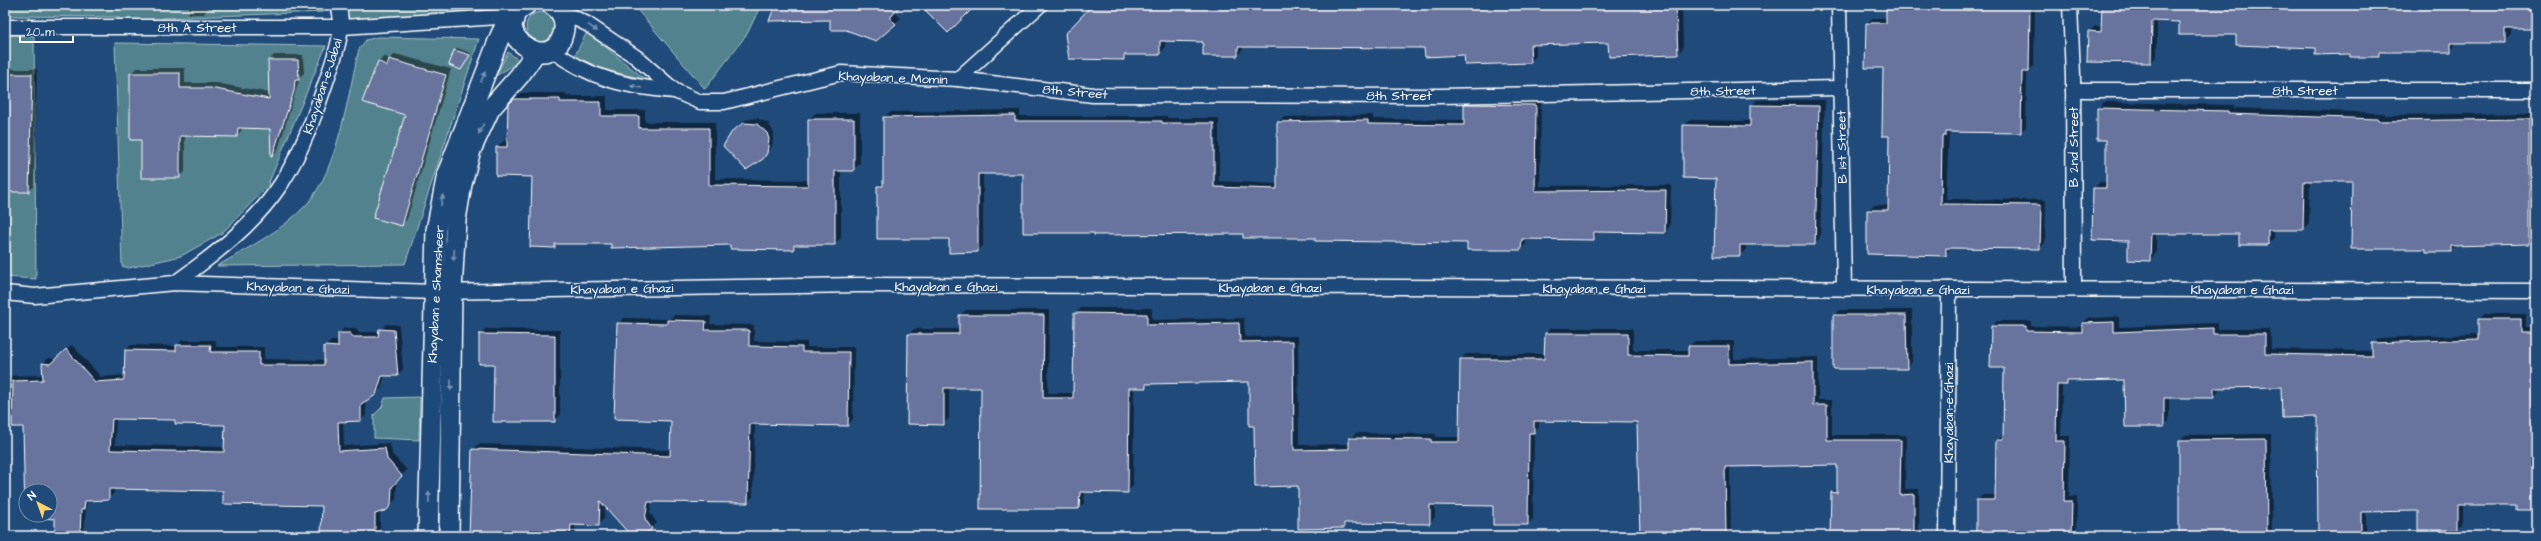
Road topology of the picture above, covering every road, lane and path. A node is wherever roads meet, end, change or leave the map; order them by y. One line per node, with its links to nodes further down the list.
1 (338, 5): 8 (street, Khayaban-e-Jabal)
2 (1040, 5): 10 (street, Khayaban e Momin)
3 (1839, 5): 11 (street, B 1st Street)
4 (2070, 5): 12 (street, B 2nd Street)
5 (555, 7): 9 (main road, Khayaban e Shamsheer); 14 (street, Khayaban e Momin, one-way to 14)
6 (516, 12): 8 (street, 8th A Street); 9 (main road); 21 (main road, Khayaban e Shamsheer, one-way to 6)
7 (5, 27): 8 (street, 8th A Street)
8 (342, 27): 15 (street, Khayaban-e-Jabal)
9 (543, 51): 14 (street, Khayaban e Momin, one-way to 9); 19 (main road, Khayaban e Shamsheer, one-way to 19)
10 (958, 79): 11 (street, 8th Street); 14 (street, Khayaban e Momin)
11 (1840, 88): 17 (street, B 1st Street)
12 (2073, 90): 13 (street, 8th Street); 16 (street, B 2nd Street)
13 (2536, 90)
14 (675, 91)
15 (175, 284): 21 (street, Khayaban e Ghazi); 22 (street, Khayaban e Ghazi)
16 (2074, 288): 18 (street, Khayaban e Ghazi); 20 (street, Khayaban e Ghazi)
17 (1844, 289): 18 (street, Khayaban e Ghazi); 19 (street, Khayaban e Ghazi)
18 (1949, 289): 25 (street, Khayaban-e-Ghazi)
19 (452, 290): 21 (street, Khayaban e Ghazi); 24 (main road, Khayaban e Shamsheer, one-way to 24)
20 (2536, 291)
21 (433, 292): 23 (main road, Khayaban e Shamsheer, one-way to 21)
22 (5, 293)
23 (428, 536)
24 (449, 536)
25 (1947, 536)

